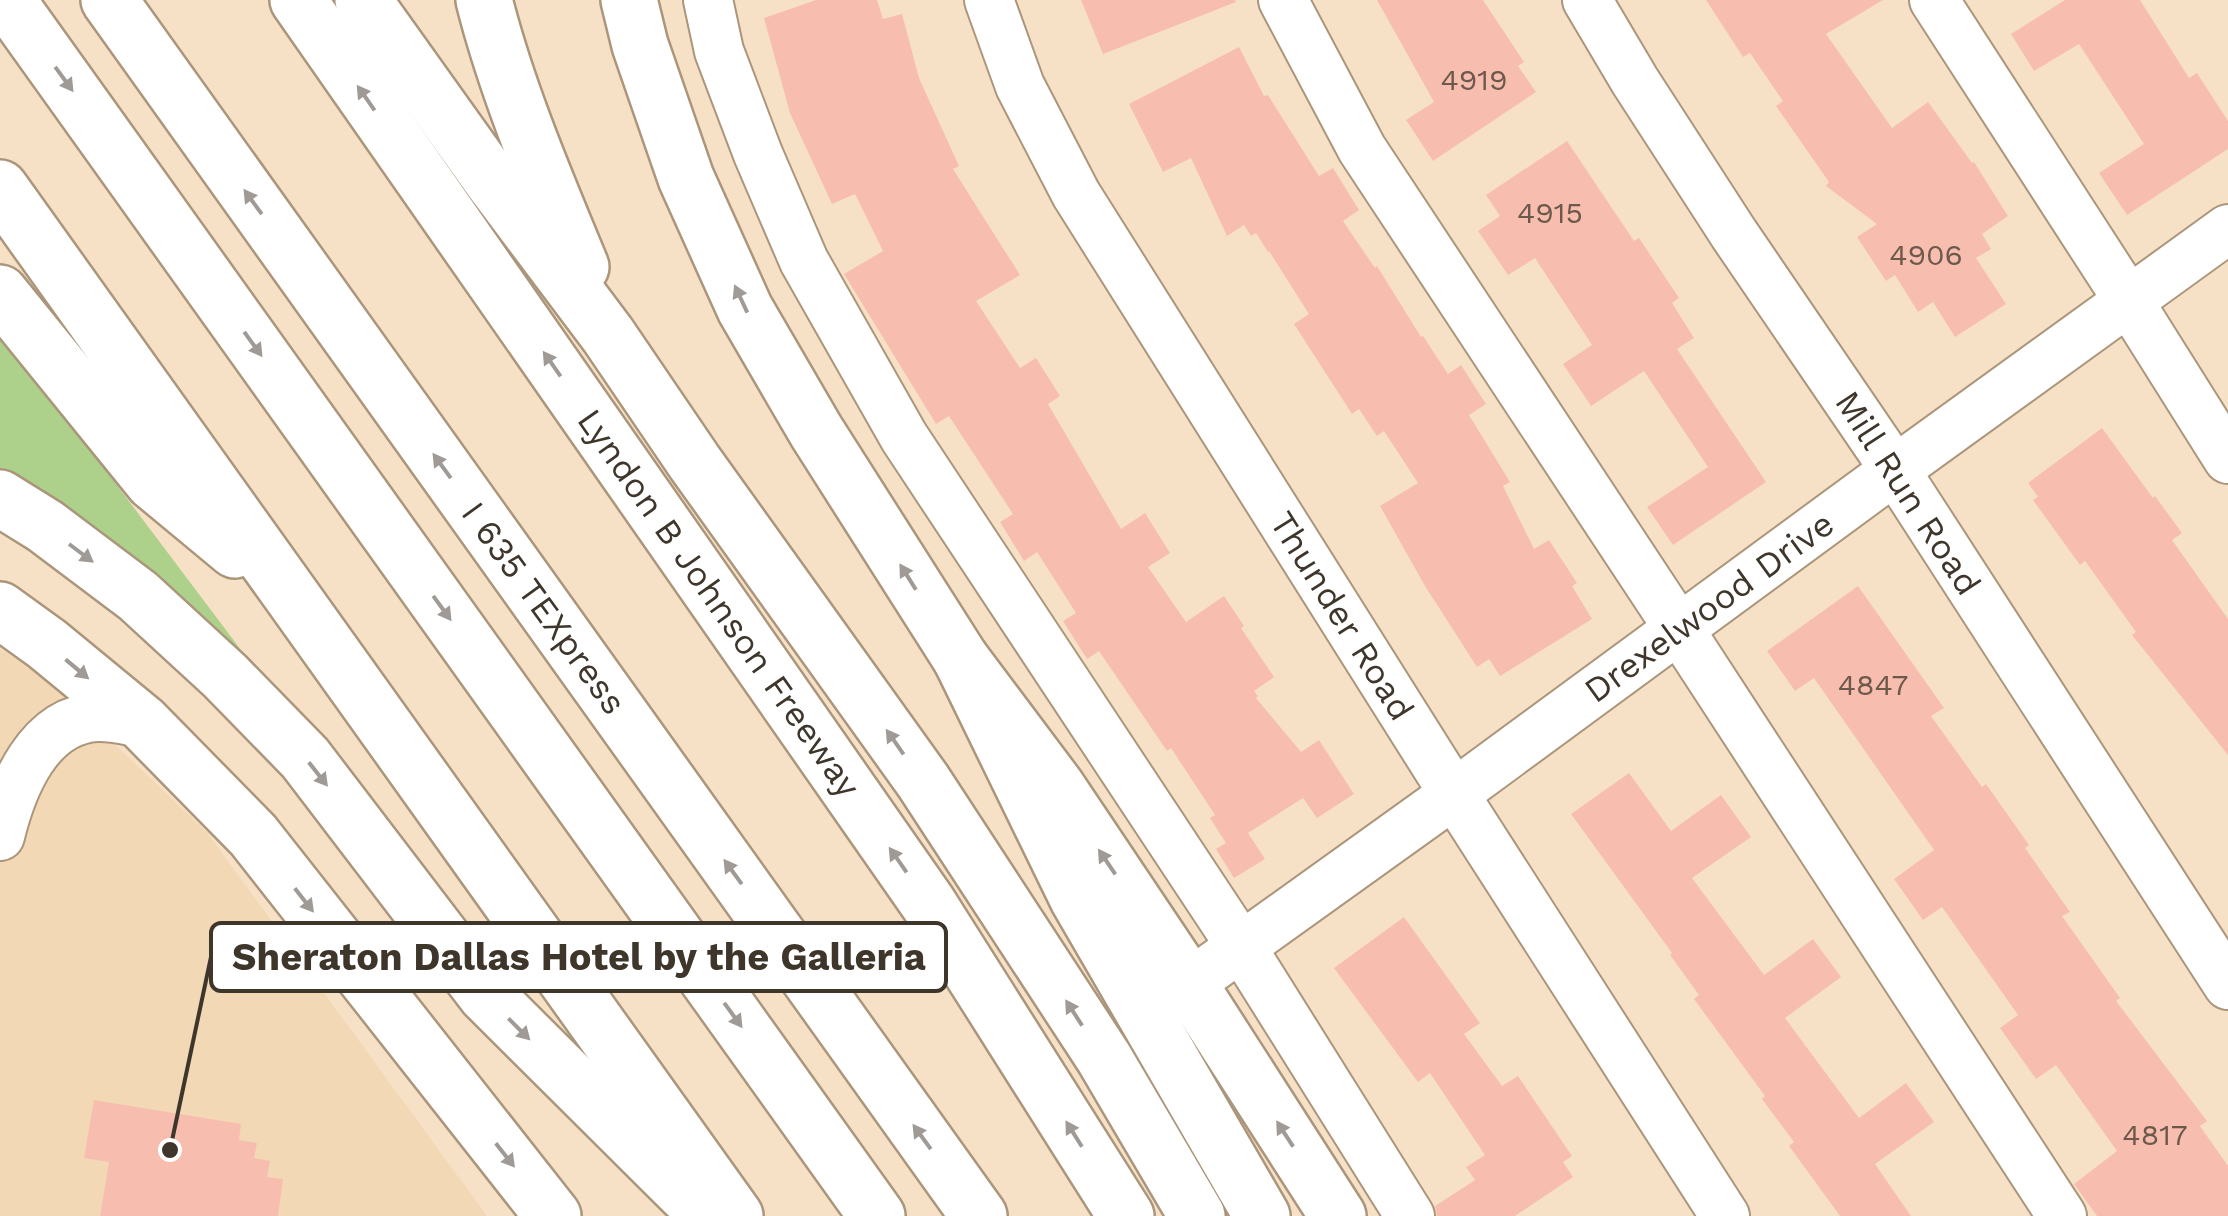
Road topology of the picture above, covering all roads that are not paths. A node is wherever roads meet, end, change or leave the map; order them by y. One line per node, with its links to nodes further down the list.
1 (7, 0): 33 (main road, one-way to 33)
2 (109, 0): 34 (main road, I 635 TEXpress, one-way to 2)
3 (298, 0): 35 (main road, Lyndon B Johnson Freeway, one-way to 3)
4 (363, 0): 16 (main road)
5 (484, 0): 16 (main road)
6 (630, 0): 23 (main road, one-way to 6)
7 (708, 0): 27 (street)
8 (989, 0): 25 (street, Thunder Road)
9 (1282, 0): 22 (street)
10 (1588, 0): 18 (street, Mill Run Road)
11 (1934, 0): 15 (street)
12 (0, 188): 20 (main road)
13 (2228, 229): 15 (street, Drexelwood Drive)
14 (0, 292): 20 (main road)
15 (2128, 300): 17 (street); 18 (street, Drexelwood Drive)
16 (608, 335): 36 (main road, one-way to 16)
17 (2228, 459)
18 (1895, 470): 22 (street, Drexelwood Drive); 29 (street, Mill Run Road)
19 (0, 498): 31 (main road, one-way to 31)
20 (295, 600): 32 (main road)
21 (0, 610): 24 (main road, one-way to 24)
22 (1680, 630): 25 (street, Drexelwood Drive); 41 (street)
23 (961, 659): 28 (main road, one-way to 23); 37 (main road)
24 (144, 723): 26 (street); 30 (main road, one-way to 30)
25 (1454, 794): 27 (street, Drexelwood Drive); 40 (street, Thunder Road)
26 (0, 833)
27 (1242, 948): 28 (street, Drexelwood Drive); 39 (street)
28 (1189, 984): 38 (main road, one-way to 28)
29 (2228, 985)
30 (552, 1216)
31 (708, 1216)
32 (734, 1216)
33 (877, 1216)
34 (979, 1216)
35 (1126, 1216)
36 (1197, 1216)
37 (1262, 1216)
38 (1338, 1216)
39 (1410, 1216)
40 (1725, 1216)
41 (2062, 1216)

